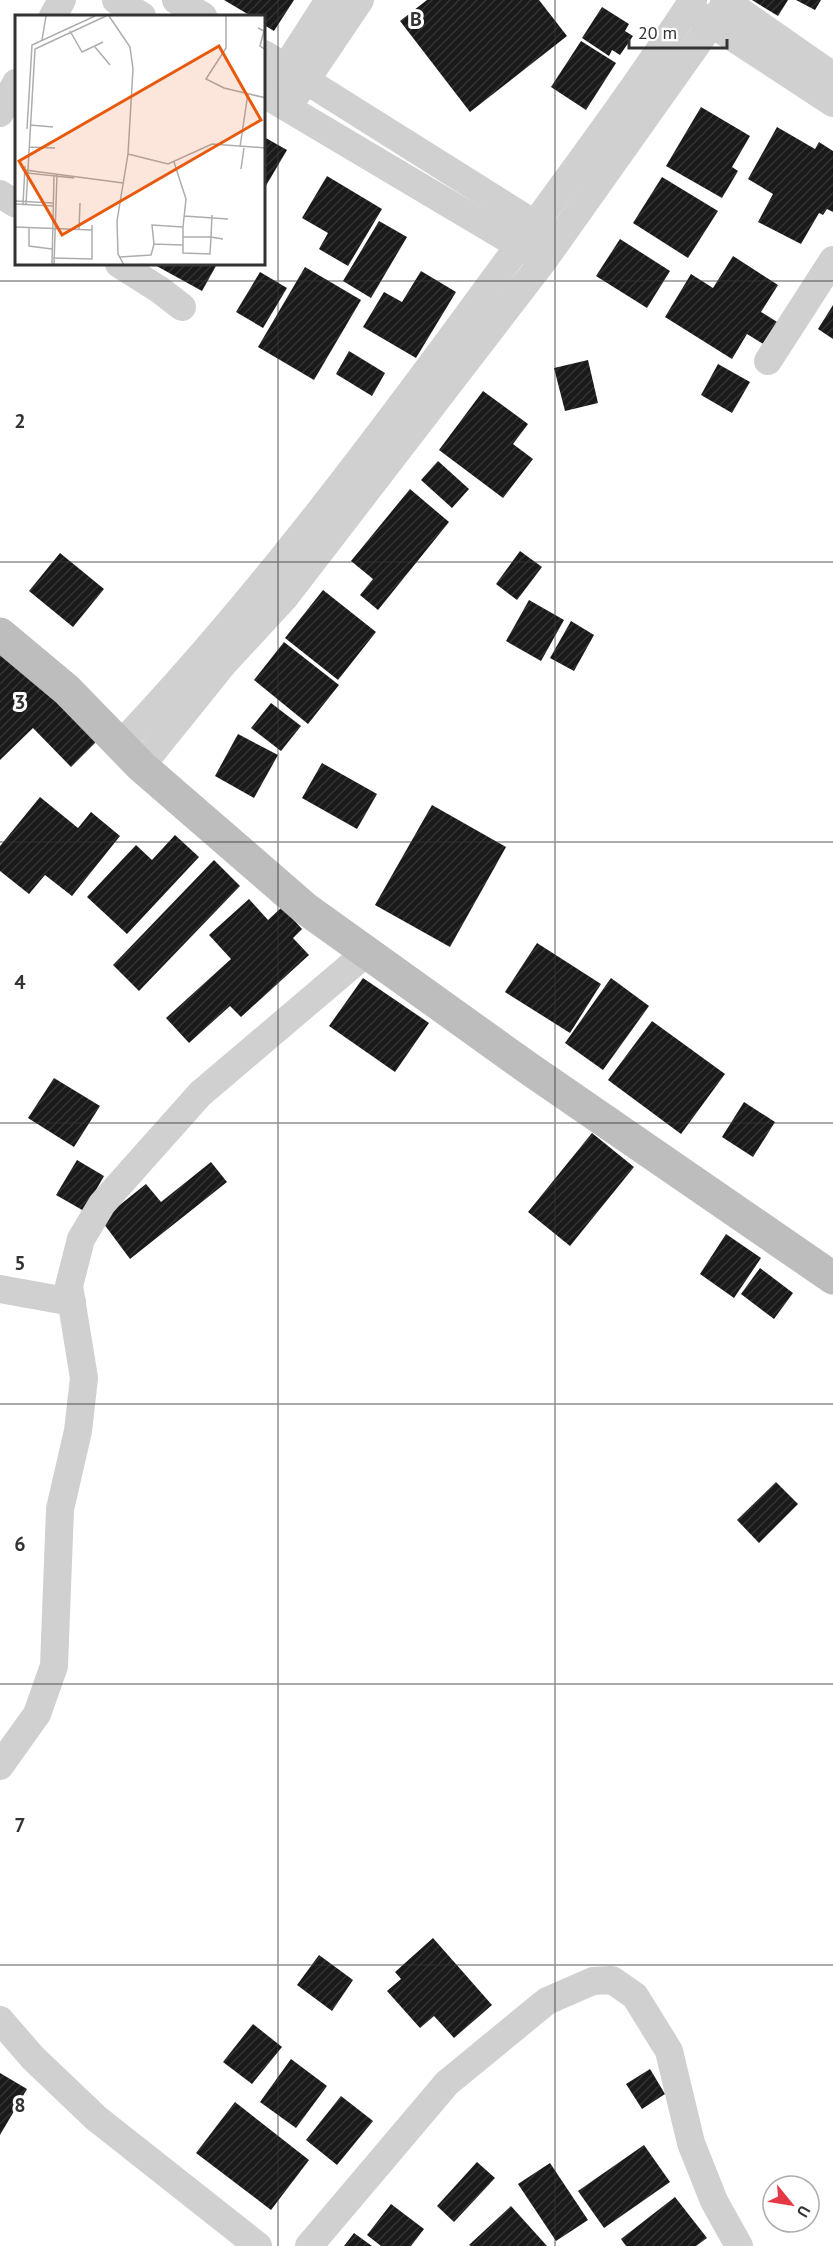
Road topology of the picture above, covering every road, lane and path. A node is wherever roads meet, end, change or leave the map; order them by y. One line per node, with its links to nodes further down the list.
1 (62, 0): 8 (street)
2 (116, 0): 9 (street)
3 (176, 0): 10 (street)
4 (329, 0): 11 (street)
5 (360, 0): 11 (street)
6 (685, 3): 7 (street); 19 (street)
7 (721, 9): 12 (street); 15 (street); 19 (street)
8 (54, 15)
9 (140, 15)
10 (201, 15)
11 (285, 67): 14 (street); 19 (street)
12 (833, 76)
13 (15, 85): 16 (street)
14 (273, 100): 19 (street)
15 (833, 103)
16 (0, 113)
17 (0, 194): 18 (street)
18 (15, 203)
19 (539, 242): 25 (street)
20 (833, 260): 23 (street)
21 (122, 266): 22 (street)
22 (182, 307)
23 (768, 362)
24 (0, 634): 25 (main road)
25 (131, 755): 26 (main road)
26 (366, 952): 27 (main road); 29 (street)
27 (833, 1278)
28 (0, 1289): 29 (street)
29 (72, 1302): 30 (street)
30 (0, 1766)
31 (0, 2020): 32 (street)
32 (258, 2246)
33 (309, 2246): 34 (street)
34 (739, 2246)

